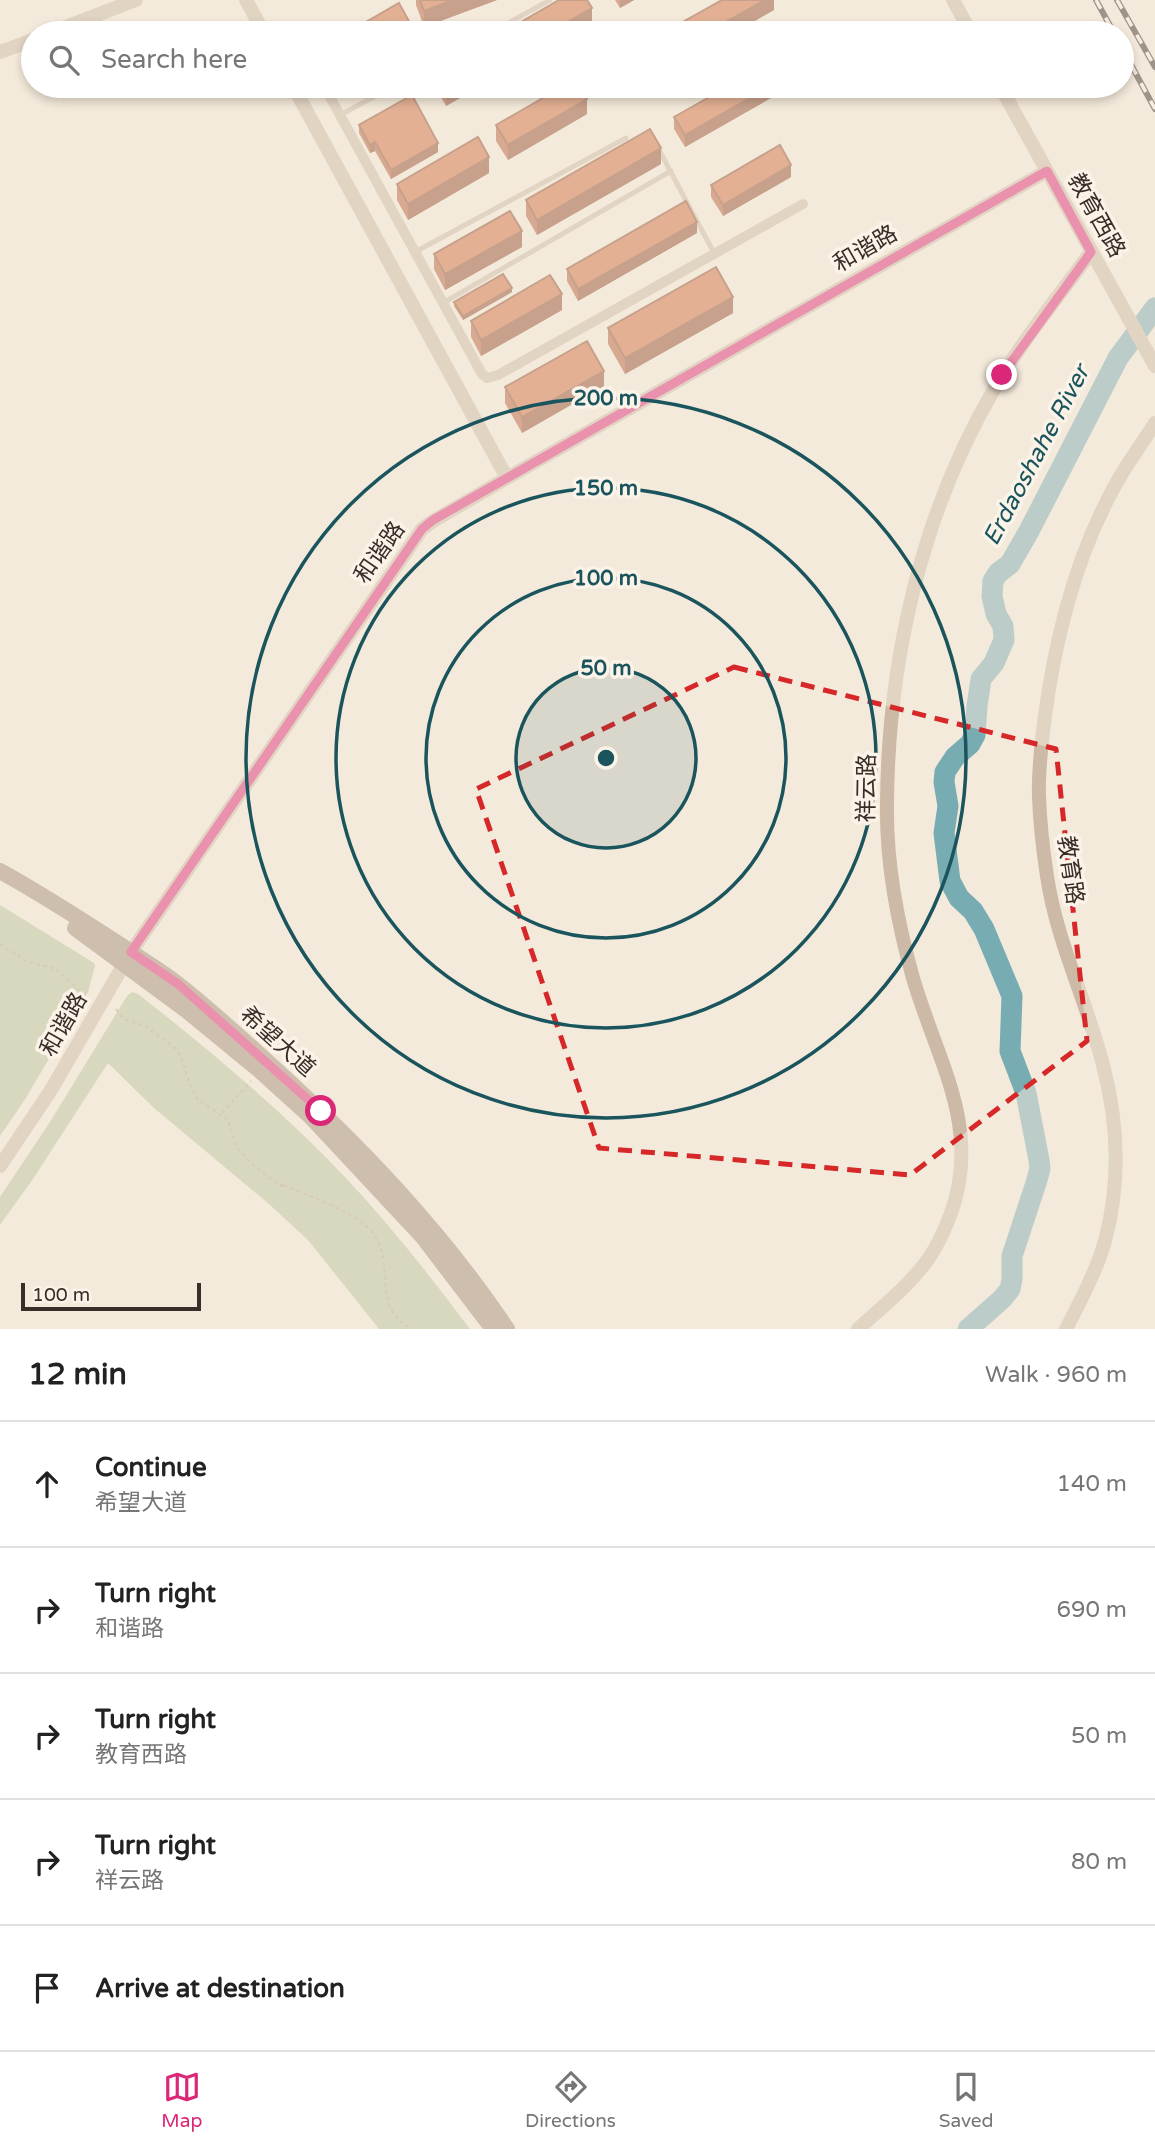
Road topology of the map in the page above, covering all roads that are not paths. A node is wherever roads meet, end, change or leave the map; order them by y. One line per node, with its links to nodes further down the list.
1 (136, 0): 5 (street)
2 (246, 0): 6 (street)
3 (550, 0): 7 (lane)
4 (953, 0): 8 (street)
5 (81, 21)
6 (257, 21)
7 (512, 21)
8 (964, 21)
9 (21, 44): 10 (street)
10 (0, 52)
11 (300, 98): 27 (street)
12 (331, 98): 15 (street)
13 (372, 98): 15 (lane)
14 (1007, 98): 19 (street, 教育西路)
15 (340, 115): 21 (street)
16 (626, 138): 21 (lane)
17 (655, 142): 18 (lane)
18 (671, 171): 23 (lane); 24 (lane)
19 (1047, 171): 22 (street, 教育西路); 27 (street, 和谐路)
20 (803, 204): 23 (street)
21 (415, 252): 24 (street)
22 (1091, 252): 25 (street, 教育西路); 34 (street, 祥云路)
23 (714, 253): 24 (street)
24 (443, 303)
25 (1155, 366)
26 (1155, 423): 35 (street, 教育路)
27 (507, 478): 30 (street, 和谐路)
28 (0, 871): 30 (main road, 希望大道)
29 (0, 882): 30 (main road, 希望大道)
30 (127, 958): 31 (street, 和谐路); 32 (main road, 希望大道); 33 (main road, 希望大道)
31 (0, 1166)
32 (493, 1329)
33 (507, 1329)
34 (858, 1329)
35 (1066, 1329)

